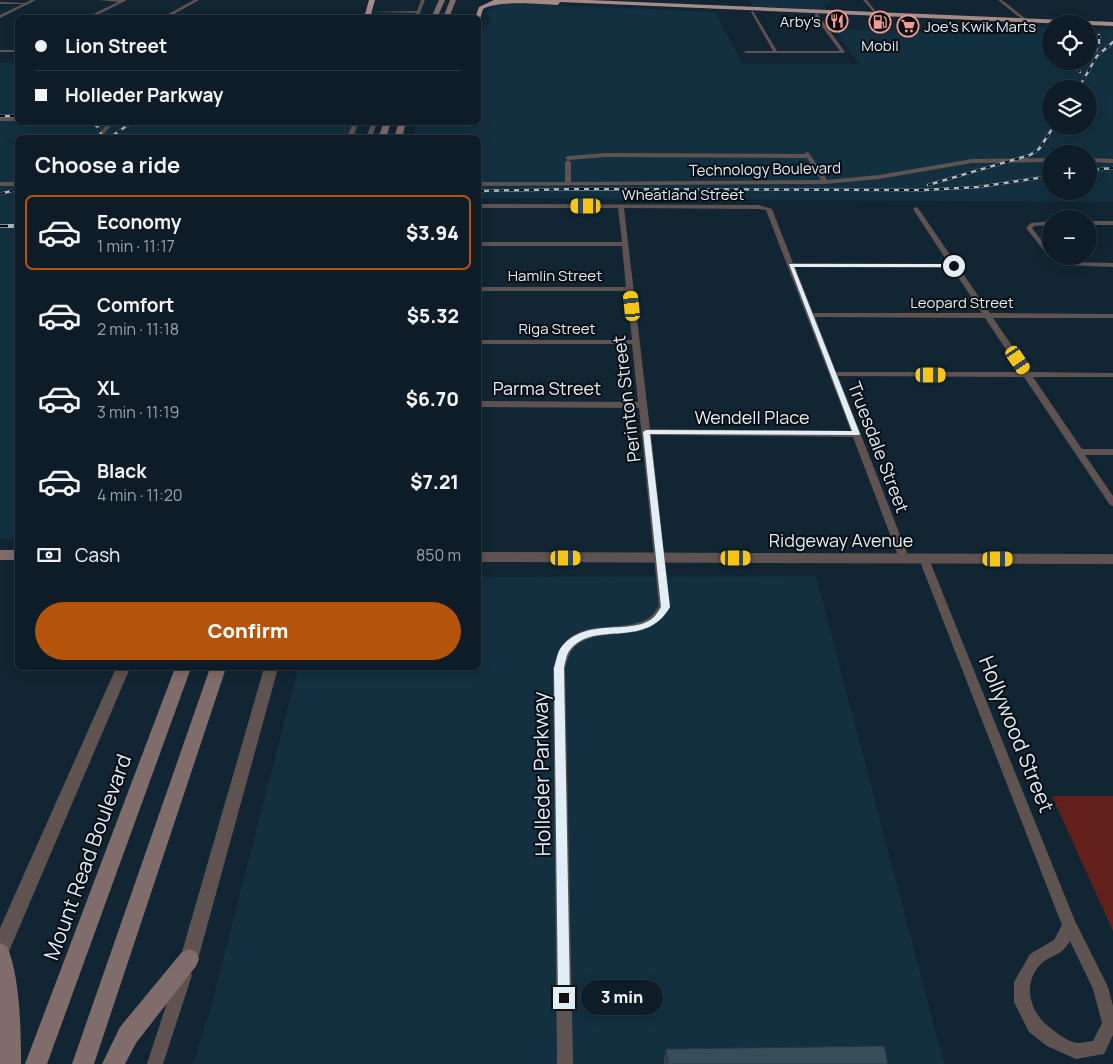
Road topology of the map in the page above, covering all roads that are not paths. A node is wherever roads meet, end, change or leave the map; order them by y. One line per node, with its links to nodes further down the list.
1 (34, 0): 17 (street)
2 (100, 0): 12 (street)
3 (197, 0): 22 (street)
4 (372, 0): 23 (highway)
5 (423, 0): 18 (street)
6 (442, 0): 25 (main road)
7 (453, 0): 26 (main road)
8 (497, 0): 13 (highway)
9 (548, 0): 14 (highway)
10 (865, 0): 28 (street)
11 (1000, 0): 30 (street)
12 (124, 1): 21 (street)
13 (514, 1): 14 (highway); 16 (highway)
14 (572, 2): 19 (highway); 28 (highway)
15 (0, 3): 17 (street)
16 (482, 3): 27 (highway)
17 (26, 4): 29 (street)
18 (418, 12): 23 (street); 24 (street)
19 (753, 12): 20 (highway); 37 (street)
20 (817, 14): 28 (highway); 37 (street)
21 (94, 15)
22 (169, 15)
23 (368, 15)
24 (417, 15)
25 (435, 15)
26 (447, 15)
27 (478, 15)
28 (879, 16): 30 (highway); 31 (highway)
29 (0, 18)
30 (1025, 20): 32 (highway)
31 (1042, 24)
32 (1113, 25): 33 (highway)
33 (1097, 26)
34 (15, 50): 35 (street)
35 (0, 51)
36 (746, 52): 37 (street)
37 (776, 52)
38 (0, 118): 39 (street)
39 (15, 119)
40 (109, 125): 41 (street)
41 (100, 135)
42 (1042, 160): 45 (street, Technology Boulevard)
43 (1097, 160): 44 (street)
44 (1113, 161)
45 (825, 182): 46 (street, Technology Boulevard); 46 (street)
46 (568, 183): 49 (street, Technology Boulevard)
47 (0, 184): 48 (street)
48 (15, 184)
49 (481, 184)
50 (481, 206): 51 (street, Wheatland Street)
51 (621, 206): 52 (street, Wheatland Street); 58 (street, Perinton Street)
52 (768, 208): 60 (street, Truesdale Street)
53 (916, 209): 63 (street)
54 (1097, 222): 55 (street)
55 (1113, 223)
56 (1042, 224): 59 (street)
57 (481, 244): 58 (street)
58 (626, 244): 65 (street, Perinton Street)
59 (1042, 245)
60 (791, 265): 63 (street); 66 (street, Truesdale Street)
61 (1097, 265): 62 (street)
62 (1113, 265)
63 (954, 266): 67 (street)
64 (481, 289): 65 (street, Hamlin Street)
65 (630, 289): 70 (street, Perinton Street)
66 (811, 315): 67 (street, Leopard Street); 71 (street, Truesdale Street)
67 (988, 315): 68 (street, Leopard Street); 72 (street)
68 (1113, 316)
69 (481, 342): 70 (street, Riga Street)
70 (636, 342): 75 (street, Perinton Street)
71 (834, 374): 72 (street); 77 (street, Truesdale Street)
72 (1028, 375): 73 (street); 78 (street)
73 (1113, 375)
74 (481, 404): 75 (street, Parma Street)
75 (644, 405): 76 (street, Perinton Street)
76 (646, 432): 77 (street, Wendell Place); 84 (street, Perinton Street)
77 (856, 434): 85 (street, Truesdale Street)
78 (1079, 452): 79 (street); 80 (street)
79 (1113, 452)
80 (1113, 503)
81 (0, 555): 82 (main road)
82 (15, 555)
83 (481, 557): 84 (street, Ridgeway Avenue)
84 (661, 558): 85 (street, Ridgeway Avenue); 101 (street, Holleder Parkway)
85 (904, 558): 86 (street, Ridgeway Avenue)
86 (924, 559): 87 (street, Ridgeway Avenue); 92 (street, Hollywood Street)
87 (1113, 559)
88 (121, 670): 93 (street, Mount Read Boulevard)
89 (181, 670): 97 (main road, Mount Read Boulevard)
90 (217, 670): 98 (main road)
91 (269, 670): 95 (street)
92 (1070, 926): 92 (street, Hollywood Street)
93 (0, 949)
94 (0, 953): 96 (main road)
95 (189, 958): 99 (main road); 100 (street)
96 (10, 1064)
97 (36, 1064)
98 (83, 1064)
99 (113, 1064)
100 (155, 1064)
101 (565, 1064)

